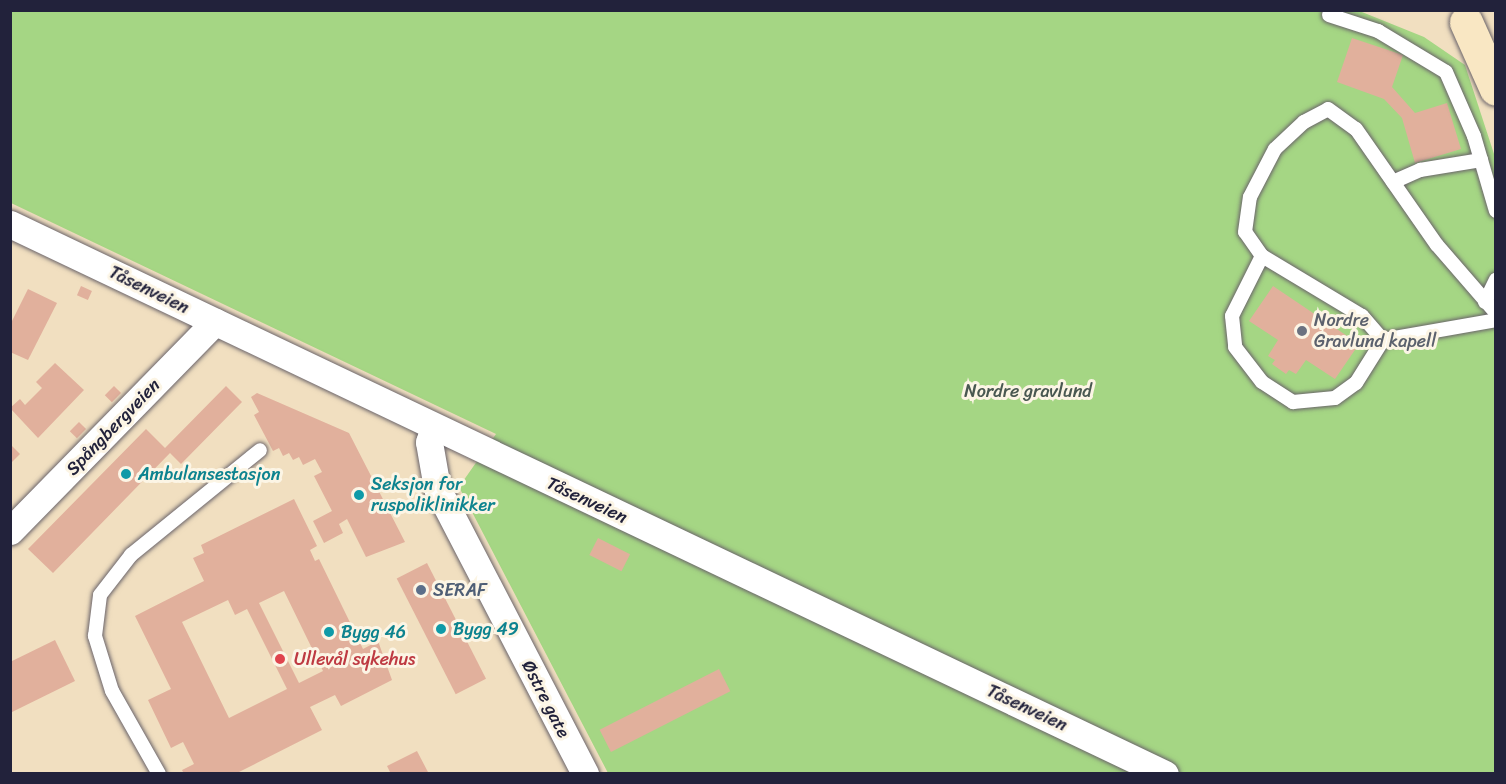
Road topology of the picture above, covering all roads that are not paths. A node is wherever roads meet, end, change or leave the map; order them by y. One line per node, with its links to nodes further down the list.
1 (1329, 15): 4 (lane)
2 (1470, 20): 3 (street)
3 (1496, 89)
4 (1481, 160): 5 (lane); 6 (lane)
5 (1393, 182): 8 (lane); 10 (lane)
6 (1496, 211)
7 (10, 224): 13 (street, Tåsenveien)
8 (1262, 256): 14 (lane); 14 (lane)
9 (1496, 279): 10 (lane)
10 (1485, 302): 11 (lane)
11 (1496, 313)
12 (1496, 320): 14 (lane)
13 (215, 322): 15 (street, Tåsenveien); 17 (street, Spångbergveien)
14 (1383, 340)
15 (434, 427): 19 (street, Østre gate); 20 (street, Tåsenveien)
16 (260, 450): 18 (lane)
17 (10, 531)
18 (159, 774)
19 (585, 774)
20 (1165, 774)

